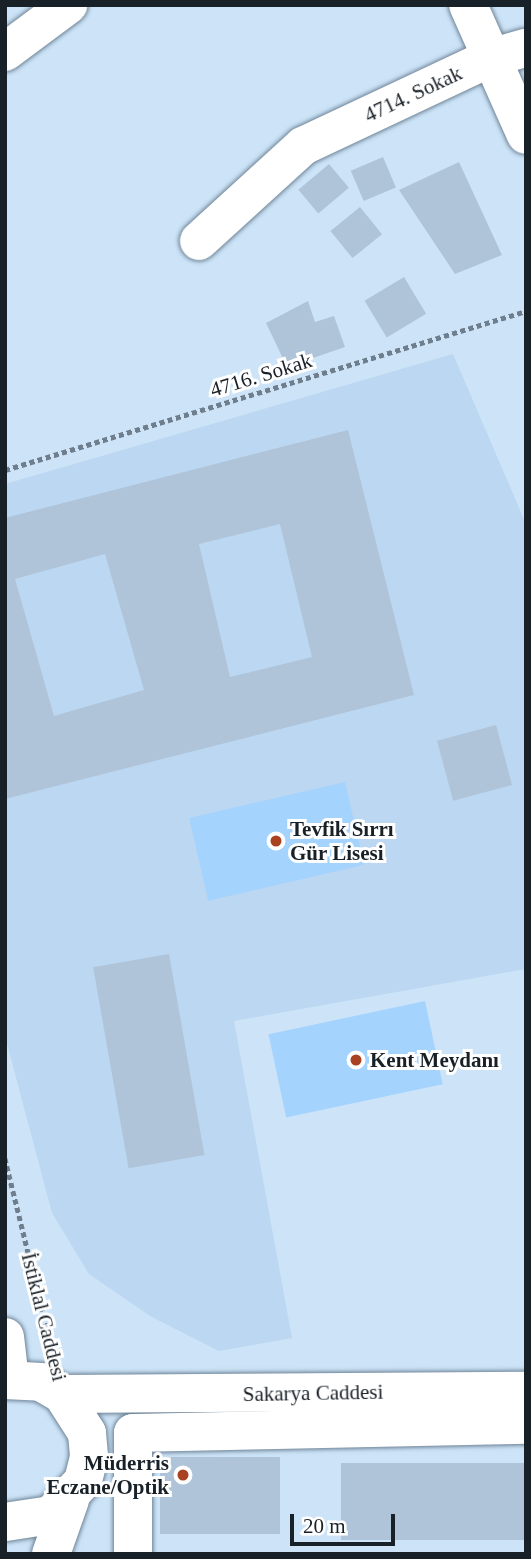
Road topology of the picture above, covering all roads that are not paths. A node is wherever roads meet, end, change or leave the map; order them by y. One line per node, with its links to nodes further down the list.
1 (68, 5): 3 (street)
2 (468, 5): 4 (street)
3 (5, 51)
4 (508, 53): 5 (street); 6 (street, 4714. Sokak)
5 (526, 135)
6 (199, 241)
7 (5, 1337): 8 (street, İstiklal Caddesi)
8 (8, 1380): 10 (street)
9 (526, 1391): 10 (street, Sakarya Caddesi)
10 (62, 1394): 13 (street)
11 (526, 1425): 12 (street, Sakarya Caddesi)
12 (133, 1433): 13 (street); 16 (street)
13 (77, 1490): 14 (street); 15 (street)
14 (5, 1522)
15 (51, 1554)
16 (133, 1554)

